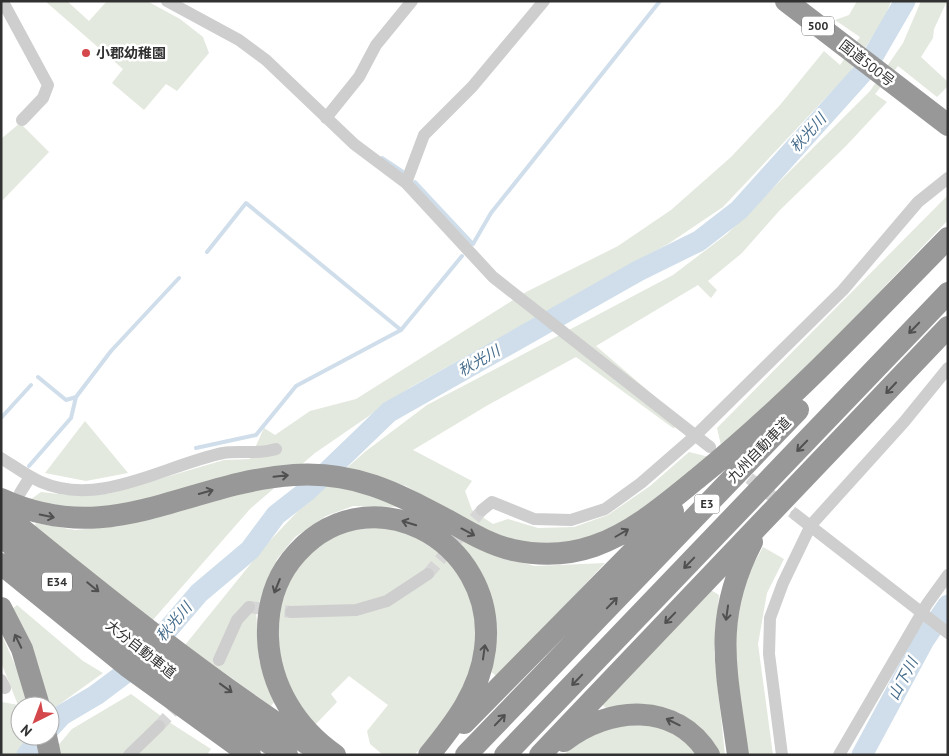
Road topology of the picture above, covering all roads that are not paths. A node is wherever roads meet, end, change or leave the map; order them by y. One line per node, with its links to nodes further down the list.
1 (3, 1): 7 (street)
2 (167, 1): 6 (street)
3 (412, 1): 6 (street)
4 (544, 1): 10 (street)
5 (786, 1): 8 (highway, 国道500号 / 500)
6 (326, 118): 10 (street)
7 (22, 120)
8 (948, 125)
9 (948, 178): 16 (street)
10 (406, 183): 16 (street)
11 (948, 238): 17 (highway)
12 (948, 253): 48 (highway, 九州自動車道 / E3, one-way to 12)
13 (948, 293): 49 (highway, 九州自動車道 / E3, one-way to 49)
14 (948, 326): 24 (highway, one-way to 24)
15 (948, 368): 26 (street)
16 (695, 436): 18 (street); 23 (street)
17 (737, 446): 22 (highway, one-way to 17); 47 (highway)
18 (710, 447)
19 (276, 449): 21 (street)
20 (1, 458): 21 (street)
21 (30, 476): 22 (street)
22 (10, 496)
23 (482, 510)
24 (786, 511): 26 (street); 50 (highway, one-way to 50); 53 (highway, one-way to 53)
25 (1, 512): 36 (highway, one-way to 36)
26 (811, 526): 34 (street); 54 (street)
27 (1, 536): 36 (highway, 大分自動車道 / E34)
28 (4, 567): 36 (highway, 大分自動車道 / E34)
29 (428, 574): 33 (street)
30 (948, 575): 34 (street)
31 (249, 607): 37 (street)
32 (1, 608): 39 (highway, one-way to 32)
33 (291, 612)
34 (926, 615): 35 (street); 55 (street)
35 (948, 633)
36 (108, 634): 38 (highway, 大分自動車道 / E34)
37 (219, 660)
38 (168, 680): 42 (highway); 43 (highway, 大分自動車道 / E34); 44 (highway, 大分自動車道 / E34); 45 (highway, one-way to 45)
39 (37, 696)
40 (159, 726): 41 (street)
41 (129, 755)
42 (236, 755)
43 (250, 755)
44 (287, 755)
45 (325, 755)
46 (335, 755): 47 (highway, one-way to 46)
47 (431, 755)
48 (466, 755)
49 (505, 755)
50 (540, 755)
51 (547, 755): 52 (highway, one-way to 51)
52 (708, 755)
53 (738, 755)
54 (782, 755)
55 (839, 755)

